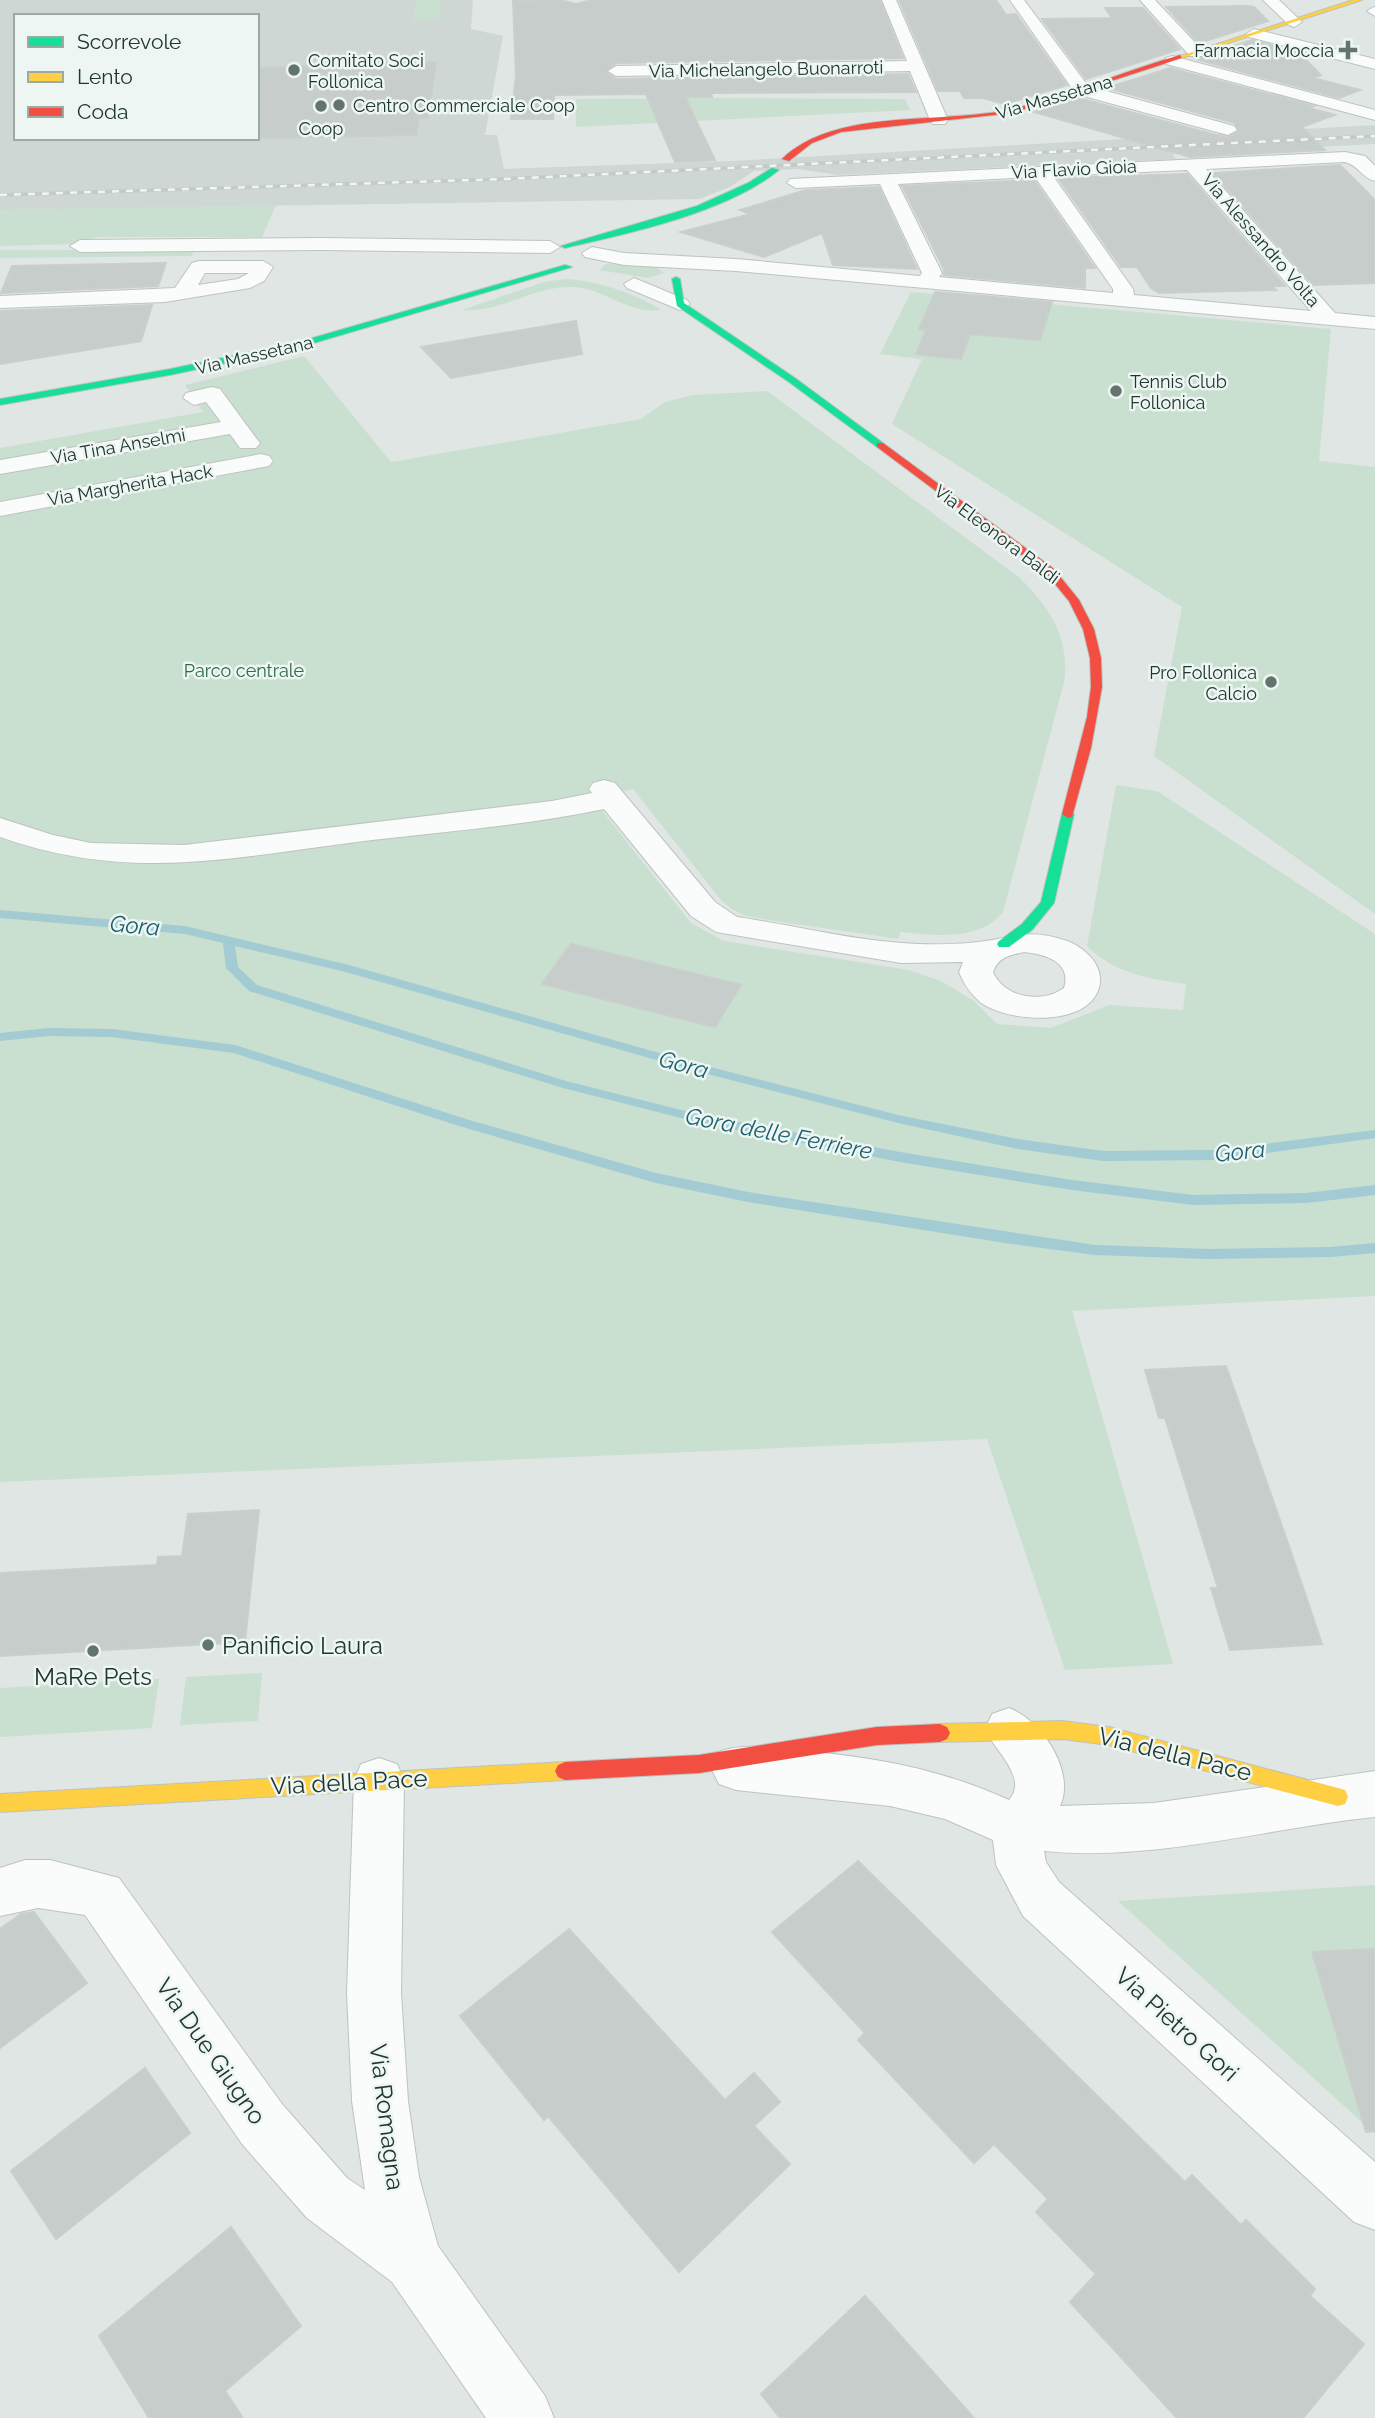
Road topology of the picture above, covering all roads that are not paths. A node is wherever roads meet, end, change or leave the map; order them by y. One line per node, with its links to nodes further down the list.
1 (889, 0): 13 (street, Via Michelangelo Buonarroti)
2 (1017, 0): 15 (street)
3 (1147, 0): 10 (street)
4 (1270, 0): 8 (street)
5 (1358, 0): 6 (main road, Via Massetana); 7 (main road, Via Massetana)
6 (1375, 12): 7 (main road, Via Massetana)
7 (1321, 13): 8 (main road, Via Massetana)
8 (1294, 22): 9 (main road, Via Massetana)
9 (1254, 34): 10 (main road, Via Massetana); 12 (street)
10 (1196, 53): 11 (main road, Via Massetana)
11 (1172, 61): 15 (main road, Via Massetana); 16 (street)
12 (1375, 64)
13 (916, 66): 14 (street, Via Michelangelo Buonarroti); 17 (street, Via Michelangelo Buonarroti)
14 (616, 71)
15 (1082, 90): 17 (main road, Via Massetana); 18 (street)
16 (1375, 115)
17 (939, 120): 24 (main road, Via Massetana)
18 (1228, 130)
19 (1192, 164): 20 (street, Via Flavio Gioia); 21 (street, Via Flavio Gioia); 40 (street, Via Alessandro Volta)
20 (1040, 171): 22 (street, Via Flavio Gioia); 37 (street)
21 (1375, 176)
22 (886, 178): 23 (street, Via Flavio Gioia); 33 (street)
23 (796, 183)
24 (614, 235): 27 (main road, Via Massetana); 28 (main road, Via Massetana)
25 (494, 245): 26 (street); 27 (street); 29 (street)
26 (80, 246)
27 (558, 246): 28 (main road); 29 (main road, Via Massetana)
28 (592, 253): 30 (main road, Via Massetana); 32 (street)
29 (532, 258): 30 (main road); 34 (main road, Via Massetana)
30 (571, 267): 34 (main road, Via Massetana); 35 (street)
31 (757, 267): 32 (street); 32 (street); 33 (street)
32 (675, 272): 35 (street); 39 (main road)
33 (926, 282): 37 (street)
34 (502, 284): 43 (main road, Via Massetana)
35 (634, 285): 39 (street)
36 (183, 292): 38 (street)
37 (1124, 301): 40 (street)
38 (0, 302)
39 (680, 304): 52 (main road, Via Eleonora Baldi)
40 (1329, 319): 41 (street)
41 (1375, 323)
42 (194, 398): 44 (street)
43 (0, 402)
44 (235, 426): 46 (street, Via Tina Anselmi); 48 (street, Via Margherita Hack)
45 (35, 433): 46 (street)
46 (49, 458): 47 (street, Via Tina Anselmi); 48 (street)
47 (0, 467)
48 (38, 502): 49 (street, Via Margherita Hack); 50 (street)
49 (0, 509)
50 (0, 529)
51 (0, 827): 55 (street)
52 (1047, 903): 53 (main road, Via Eleonora Baldi); 54 (street)
53 (996, 948): 54 (street); 55 (street); 56 (street)
54 (1064, 951): 56 (street)
55 (901, 953): 56 (street)
56 (983, 988)
57 (1009, 1729): 58 (main road, Via della Pace); 60 (main road, Via della Pace); 62 (street)
58 (699, 1764): 59 (main road, Via della Pace); 62 (street, Via della Pace)
59 (379, 1780): 61 (main road, Via della Pace); 65 (street, Via Romagna)
60 (1357, 1795): 62 (street, Via della Pace)
61 (0, 1803)
62 (1019, 1825): 64 (street, Via Pietro Gori)
63 (0, 1892): 65 (street, Via Due Giugno)
64 (1375, 2201)
65 (413, 2261): 66 (street, Via Romagna)
66 (523, 2418)

